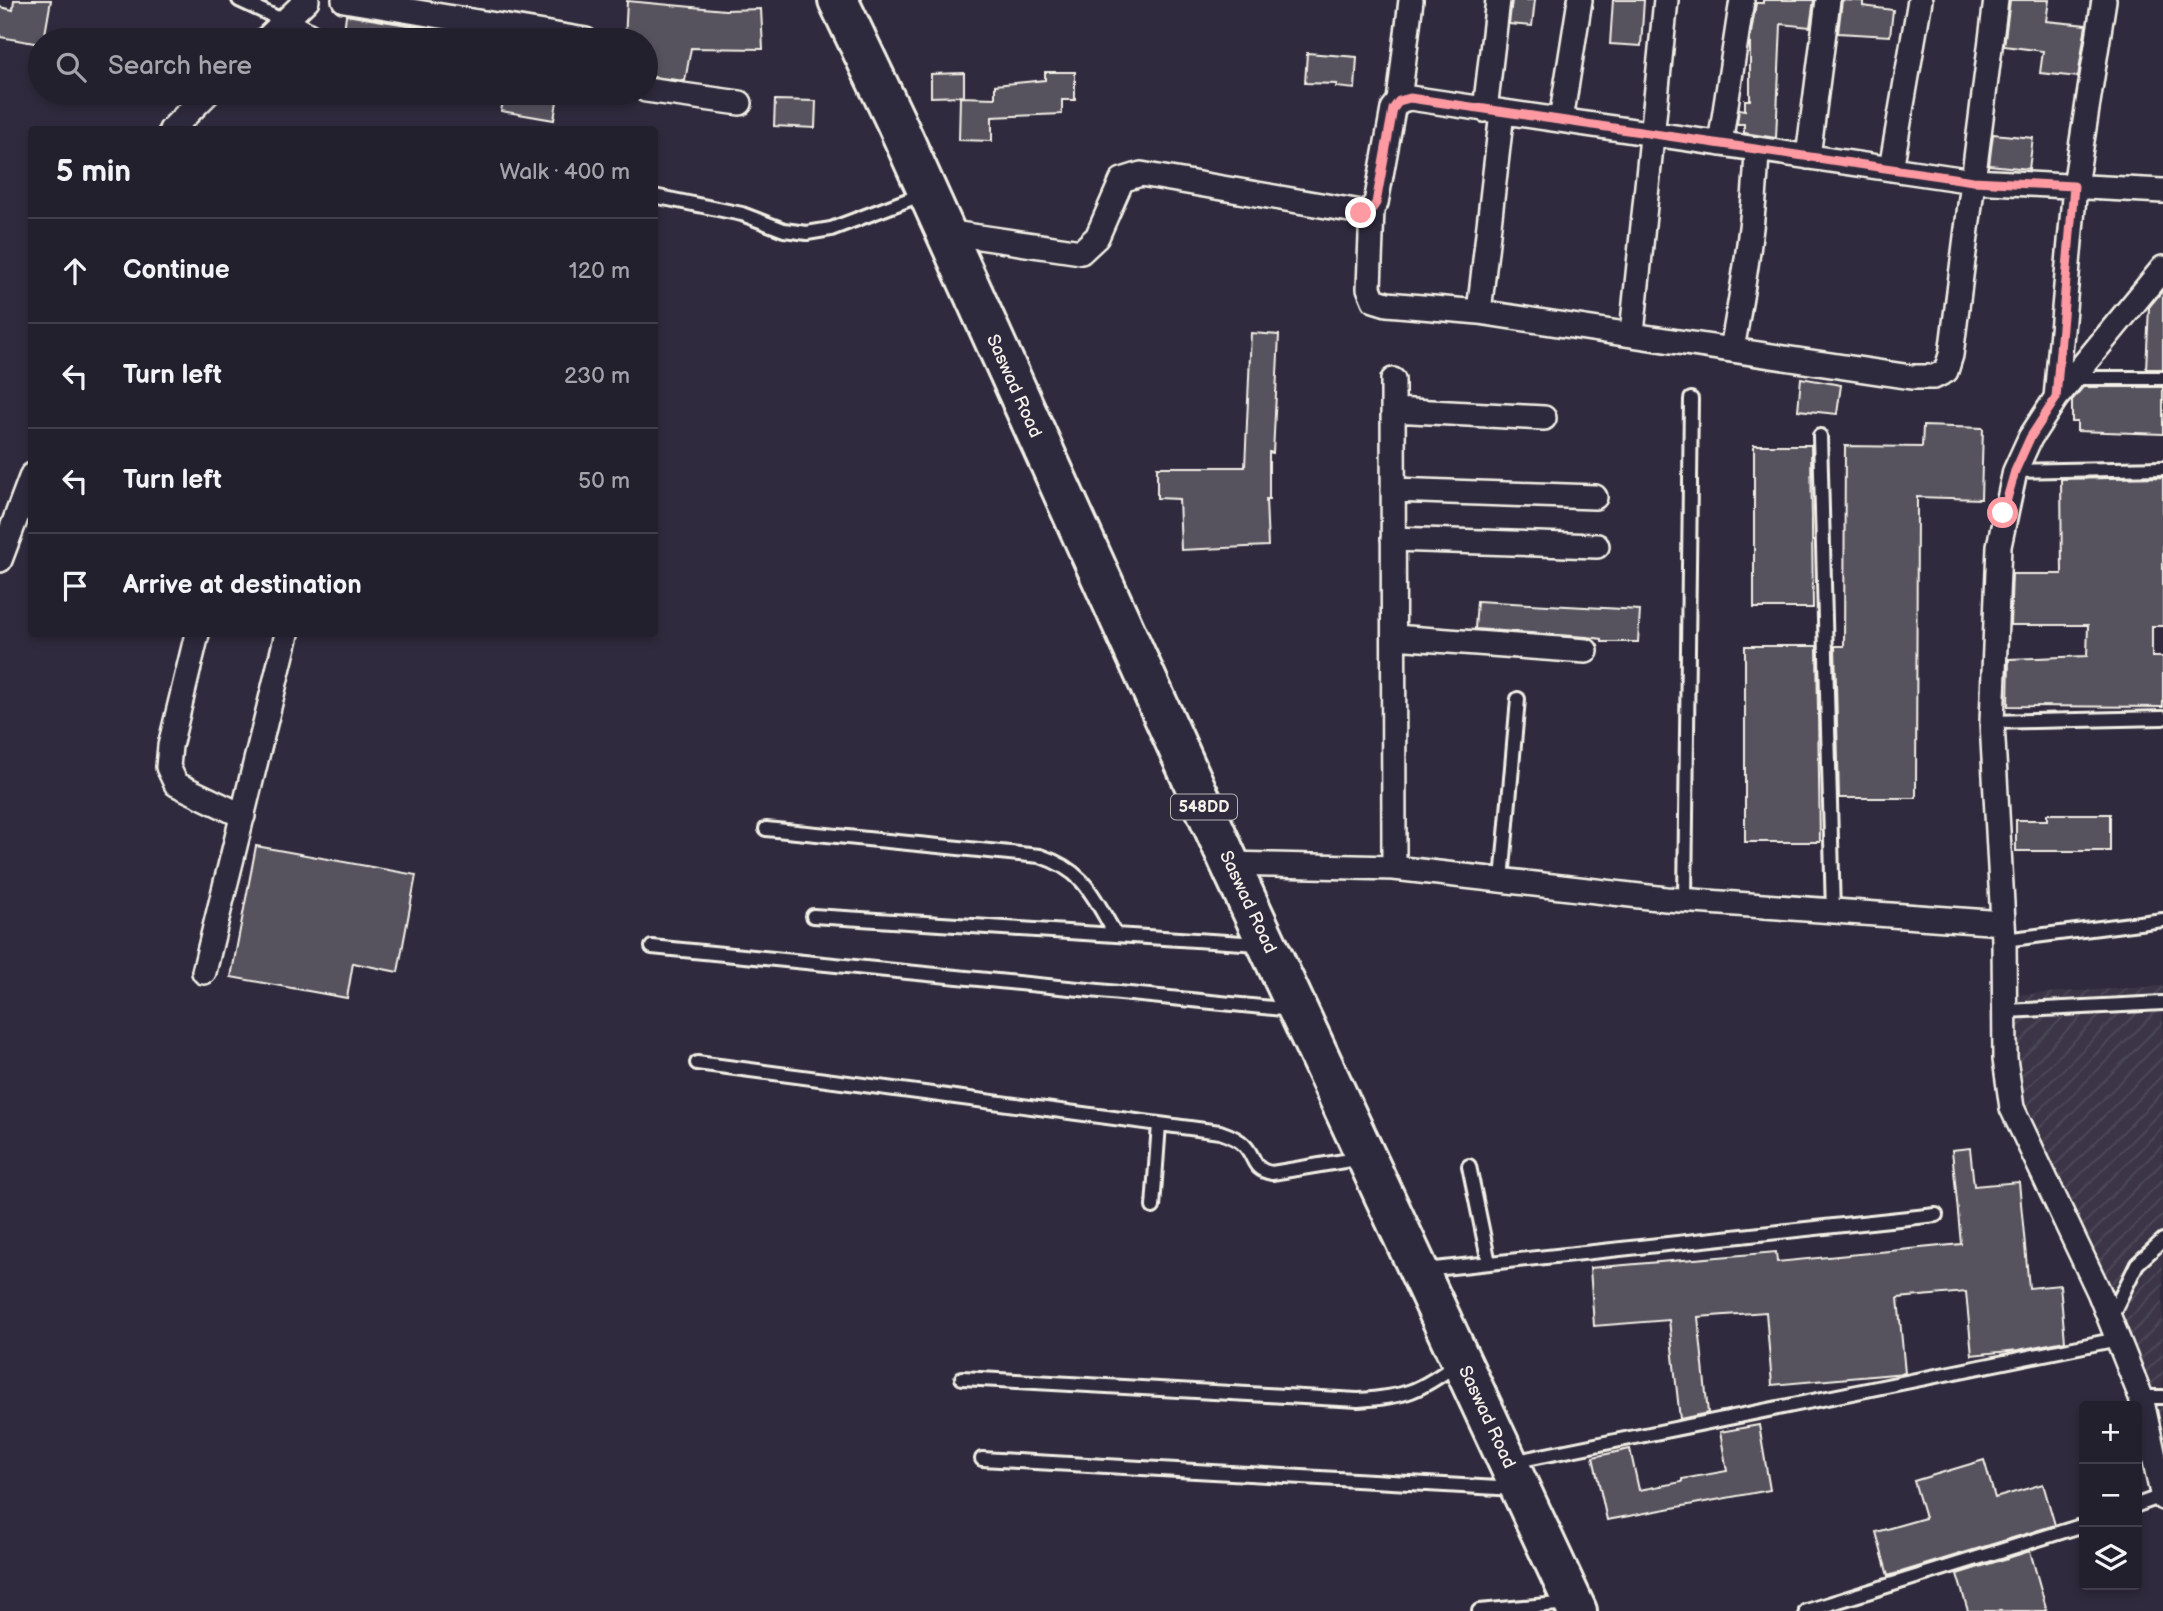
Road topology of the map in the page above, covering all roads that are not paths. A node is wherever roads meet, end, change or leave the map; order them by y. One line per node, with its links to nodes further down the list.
1 (239, 0): 14 (lane)
2 (307, 0): 14 (street)
3 (344, 0): 17 (street)
4 (838, 0): 33 (highway, Saswad Road / 548DD)
5 (1411, 0): 19 (street)
6 (1499, 0): 22 (street)
7 (1580, 0): 23 (street)
8 (1666, 0): 25 (street)
9 (1742, 0): 26 (street)
10 (1828, 0): 28 (street)
11 (1920, 0): 29 (street)
12 (1996, 0): 30 (street)
13 (2104, 0): 31 (street)
14 (286, 22): 15 (street); 16 (street)
15 (279, 28)
16 (296, 28)
17 (513, 28)
18 (658, 92): 20 (street)
19 (1399, 101): 22 (street); 35 (street)
20 (740, 103)
21 (196, 105): 24 (street)
22 (1493, 111): 23 (street); 38 (street)
23 (1561, 120): 25 (street)
24 (175, 126)
25 (1654, 134): 26 (street); 39 (street)
26 (1720, 144): 27 (street)
27 (1758, 149): 28 (street); 40 (street)
28 (1808, 157): 29 (street)
29 (1891, 169): 30 (street)
30 (1973, 181): 31 (street); 40 (street)
31 (2074, 186): 32 (street); 44 (street)
32 (2163, 191)
33 (926, 193): 34 (lane); 36 (highway, Saswad Road / 548DD)
34 (658, 197)
35 (1372, 209): 36 (street); 38 (street)
36 (945, 232): 66 (highway, Saswad Road / 548DD)
37 (2163, 268): 41 (street)
38 (1479, 312): 39 (street)
39 (1632, 333): 40 (street)
40 (1732, 349)
41 (2072, 378): 42 (lane); 44 (street)
42 (2163, 379)
43 (1393, 380): 46 (street)
44 (2056, 398): 50 (street)
45 (1691, 399): 69 (lane)
46 (1393, 410): 47 (street); 52 (street)
47 (1544, 418)
48 (1820, 436): 70 (lane)
49 (2163, 468): 50 (lane)
50 (2015, 471): 63 (street)
51 (28, 488): 56 (street)
52 (1393, 490): 53 (street); 54 (street)
53 (1595, 497)
54 (1393, 539): 55 (street); 59 (street)
55 (1597, 545)
56 (0, 559)
57 (196, 637): 64 (street)
58 (286, 637): 64 (street)
59 (1394, 637): 60 (street); 67 (street)
60 (1586, 651)
61 (1518, 699): 68 (lane)
62 (2163, 718): 63 (lane)
63 (1992, 722): 73 (street)
64 (243, 816): 77 (street)
65 (766, 829): 74 (lane)
66 (1230, 864): 67 (street); 75 (highway, Saswad Road / 548DD)
67 (1394, 868): 68 (street)
68 (1502, 880): 69 (street)
69 (1685, 900): 70 (street)
70 (1833, 912): 73 (street)
71 (813, 916): 74 (lane)
72 (2163, 920): 73 (lane)
73 (2004, 931): 80 (street)
74 (1116, 935): 75 (lane)
75 (1267, 945): 79 (highway, Saswad Road / 548DD)
76 (652, 947): 79 (lane)
77 (204, 972)
78 (2163, 1003): 80 (lane)
79 (1298, 1010): 83 (highway, Saswad Road / 548DD)
80 (2006, 1012): 90 (street)
81 (697, 1063): 82 (lane)
82 (1159, 1124): 83 (lane); 85 (lane)
83 (1366, 1157): 89 (highway, Saswad Road / 548DD)
84 (1469, 1167): 88 (lane)
85 (1153, 1207)
86 (1936, 1216): 88 (lane)
87 (2163, 1240): 90 (lane)
88 (1489, 1263): 89 (lane)
89 (1419, 1270): 91 (highway, Saswad Road / 548DD)
90 (2114, 1329): 93 (street); 95 (lane)
91 (1461, 1361): 92 (lane); 95 (highway, Saswad Road / 548DD)
92 (962, 1378)
93 (2152, 1397): 96 (street)
94 (982, 1459): 95 (lane)
95 (1514, 1476): 99 (highway, Saswad Road / 548DD)
96 (2163, 1497): 97 (lane)
97 (2142, 1503)
98 (2079, 1527): 101 (lane)
99 (1575, 1607): 100 (lane)
100 (1479, 1611)
101 (1806, 1611)

